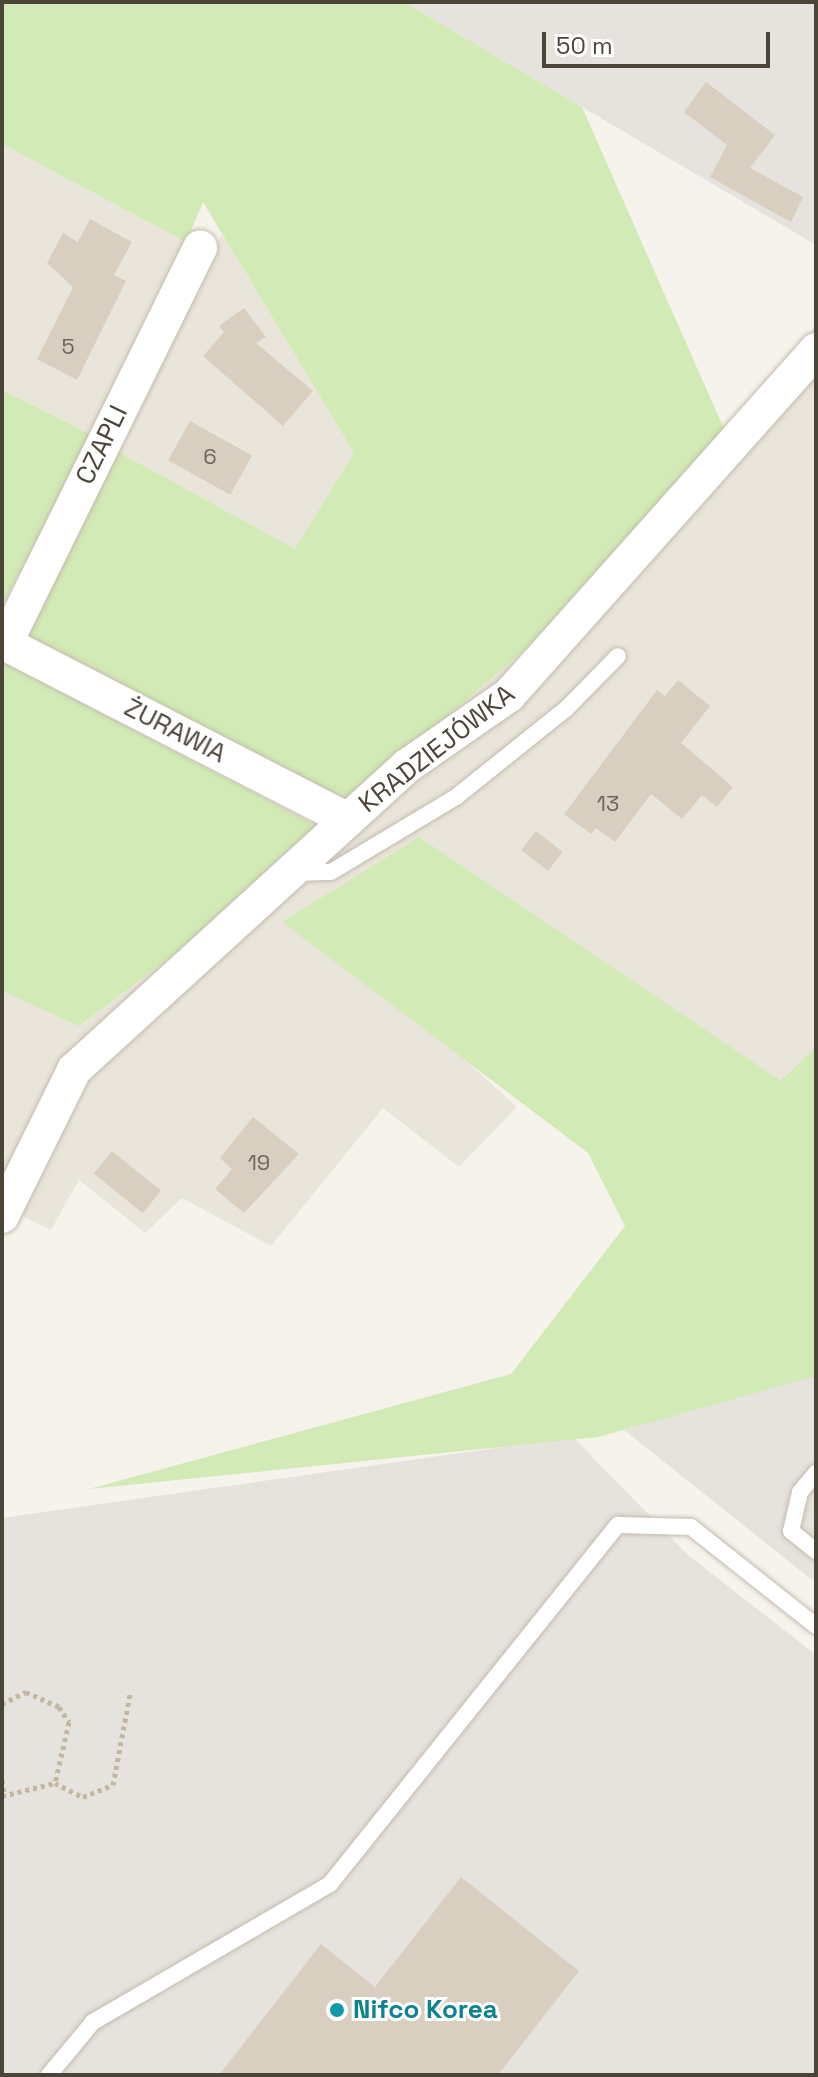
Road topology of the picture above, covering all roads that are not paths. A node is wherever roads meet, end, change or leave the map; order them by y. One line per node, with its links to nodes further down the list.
1 (200, 247): 3 (street, CZAPLI)
2 (816, 350): 5 (street, KRADZIEJÓWKA)
3 (3, 643): 5 (street, ŻURAWIA)
4 (618, 656): 6 (lane)
5 (348, 820): 6 (street, KRADZIEJÓWKA)
6 (290, 873): 7 (street, KRADZIEJÓWKA)
7 (2, 1216)
8 (816, 1473): 9 (lane)
9 (816, 1551)
10 (816, 1626): 11 (lane)
11 (49, 2075)

